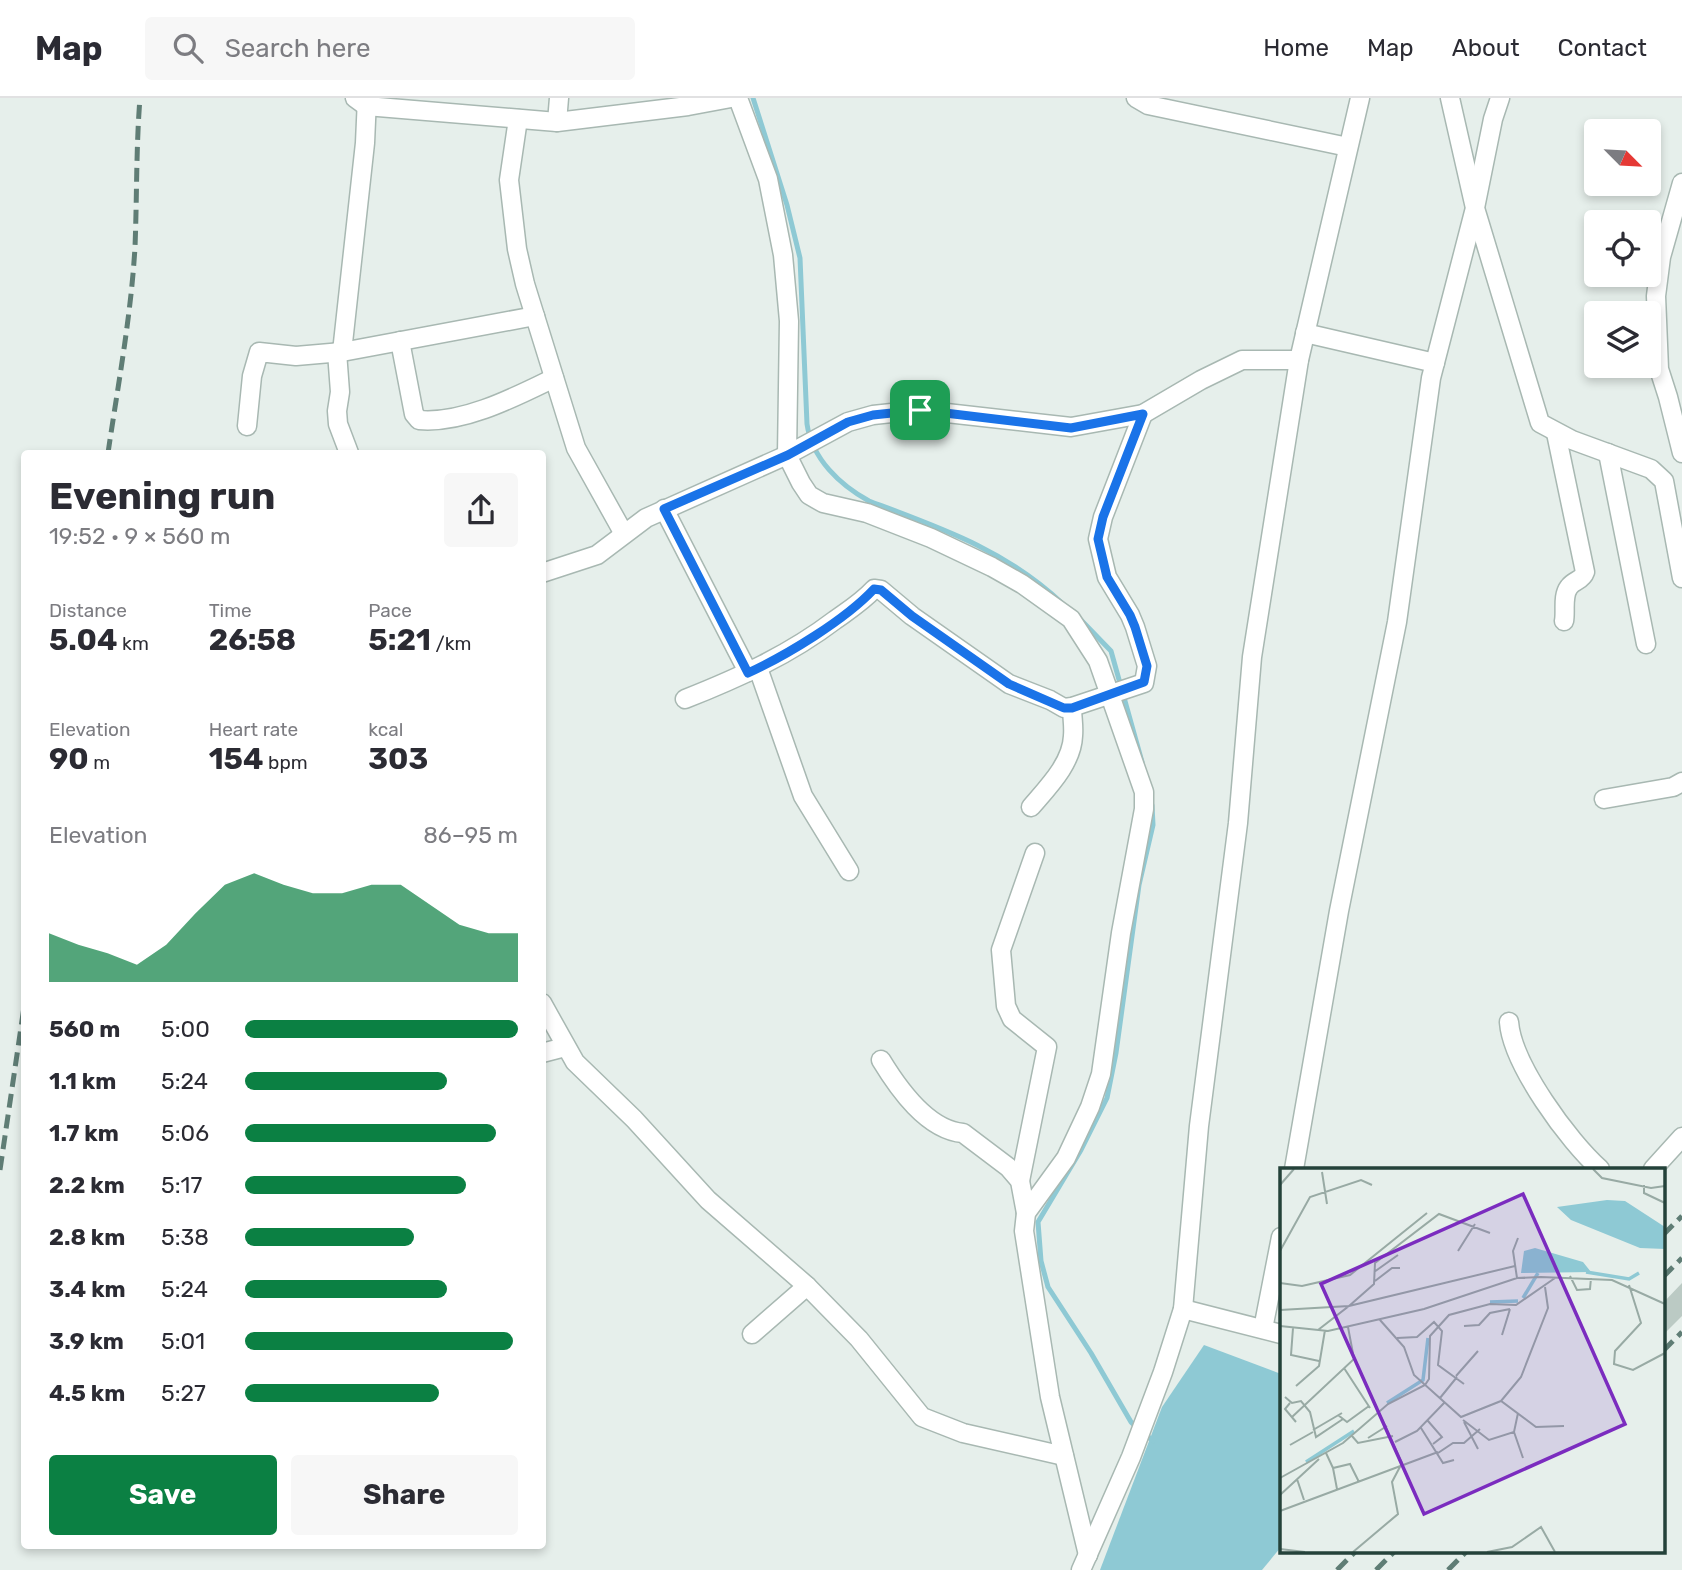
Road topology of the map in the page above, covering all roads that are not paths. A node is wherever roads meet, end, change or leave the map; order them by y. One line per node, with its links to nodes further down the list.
1 (559, 98): 11 (street)
2 (731, 98): 9 (street)
3 (738, 98): 26 (street)
4 (1136, 98): 12 (street)
5 (1360, 98): 12 (street)
6 (1450, 98): 14 (street)
7 (1500, 98): 14 (street)
8 (363, 101): 10 (street); 18 (street)
9 (635, 105): 11 (street)
10 (518, 119): 11 (street); 15 (street)
11 (557, 122)
12 (1348, 147): 16 (street)
13 (1682, 183): 28 (street)
14 (1475, 208): 20 (street); 24 (street)
15 (535, 316): 17 (street); 21 (street)
16 (1305, 332): 19 (street); 20 (street)
17 (400, 341): 18 (street); 21 (street)
18 (340, 352): 23 (street); 25 (street)
19 (1299, 360): 22 (street); 57 (street)
20 (1435, 363): 50 (street)
21 (554, 378): 30 (street)
22 (1143, 414): 26 (street); 36 (street)
23 (247, 426)
24 (1556, 433): 27 (street); 33 (street)
25 (348, 450)
26 (794, 451): 29 (street); 36 (street)
27 (1608, 453): 32 (street); 34 (street)
28 (1682, 453)
29 (664, 509): 30 (street); 35 (street)
30 (624, 534): 31 (street)
31 (546, 572)
32 (1682, 578)
33 (1564, 621)
34 (1646, 644)
35 (753, 670): 37 (street); 38 (street); 43 (street)
36 (1113, 693): 38 (street); 54 (street)
37 (685, 699)
38 (1072, 708): 41 (street)
39 (1682, 782): 40 (street)
40 (1604, 799)
41 (1031, 807)
42 (1035, 853): 53 (street)
43 (849, 871)
44 (546, 1011): 46 (street)
45 (1509, 1022): 51 (street)
46 (565, 1047): 47 (street); 56 (street)
47 (546, 1052)
48 (881, 1060): 53 (street)
49 (1682, 1137): 52 (street)
50 (1294, 1168)
51 (1599, 1168)
52 (1654, 1168)
53 (1020, 1181): 54 (street)
54 (1026, 1213): 61 (street)
55 (1280, 1242): 58 (street)
56 (807, 1286): 59 (street); 61 (street)
57 (1182, 1309): 58 (street); 62 (street)
58 (1263, 1329): 60 (street)
59 (752, 1334)
60 (1280, 1334)
61 (1064, 1456): 62 (street)
62 (1085, 1562)

